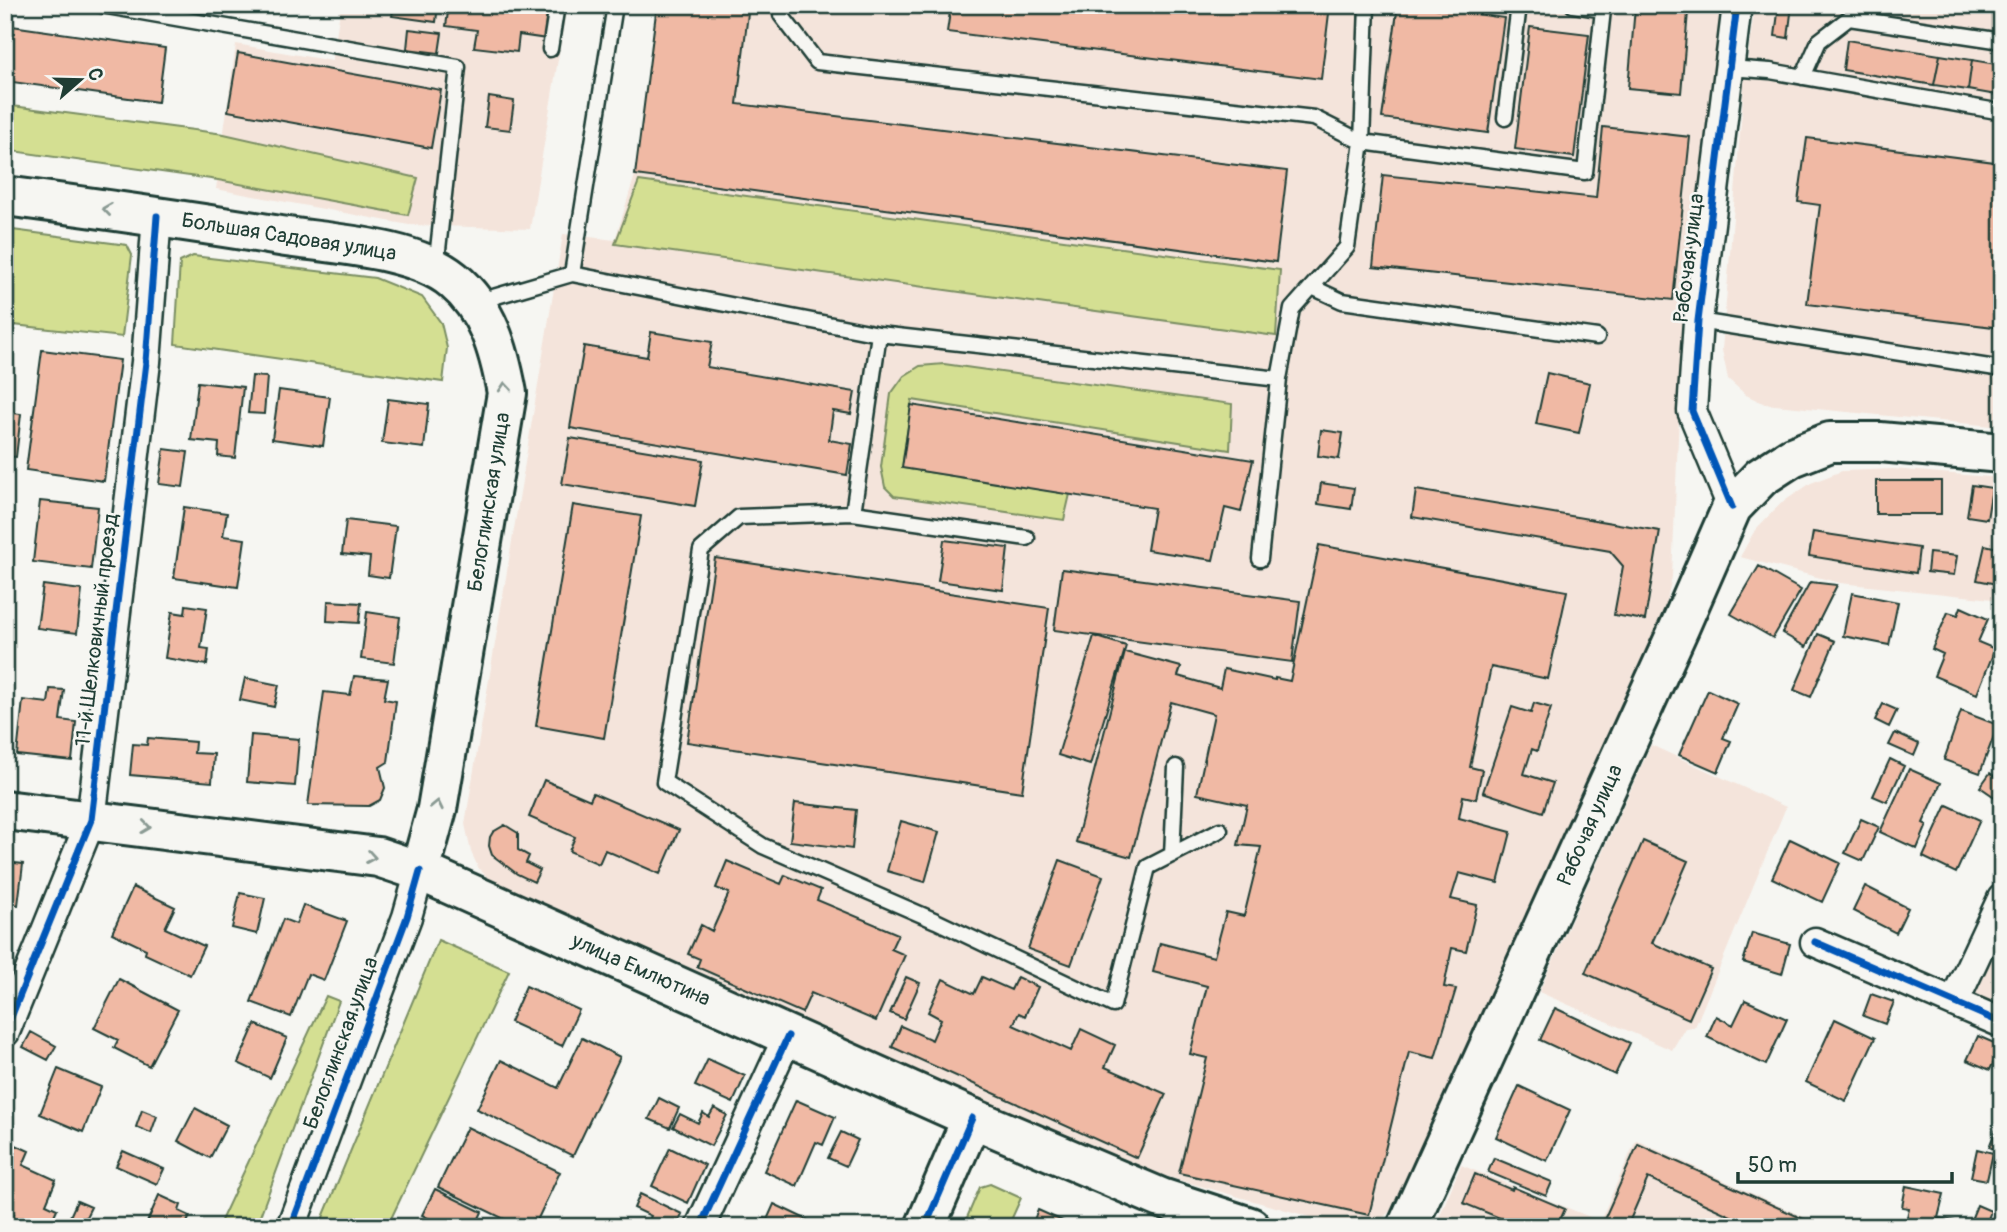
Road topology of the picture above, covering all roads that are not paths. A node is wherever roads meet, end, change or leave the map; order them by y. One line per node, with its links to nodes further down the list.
1 (101, 5): 18 (lane)
2 (557, 5): 10 (lane)
3 (615, 5): 19 (lane)
4 (782, 5): 15 (lane)
5 (1367, 5): 15 (lane)
6 (1519, 5): 14 (lane)
7 (1573, 5): 15 (lane)
8 (1737, 5): 11 (street, Рабочая улица)
9 (2002, 41): 12 (lane)
10 (550, 48)
11 (1729, 68): 12 (lane); 22 (street, Рабочая улица)
12 (1802, 77): 13 (lane)
13 (2002, 112)
14 (1504, 118)
15 (1362, 142): 20 (lane)
16 (5, 196): 17 (main road, Большая Садовая улица, one-way to 16)
17 (157, 216): 18 (main road, Большая Садовая улица); 34 (street, 11-й Шелковичный проезд)
18 (436, 270): 21 (main road, Большая Садовая улица)
19 (572, 274): 21 (lane); 23 (lane)
20 (1312, 287): 24 (lane); 26 (lane)
21 (474, 302): 37 (main road, Белоглинская улица, one-way to 21)
22 (1698, 321): 25 (lane); 28 (street, Рабочая улица)
23 (879, 334): 26 (lane); 29 (lane)
24 (1597, 337)
25 (2002, 369)
26 (1279, 379): 31 (lane)
27 (2002, 453): 28 (main road)
28 (1732, 507): 49 (main road, Рабочая улица)
29 (853, 513): 30 (lane); 36 (lane)
30 (1027, 538)
31 (1260, 559)
32 (1176, 767): 36 (lane)
33 (5, 810): 34 (main road, улица Емлютина)
34 (91, 820): 37 (main road, улица Емлютина, one-way to 37); 42 (street, 11-й Шелковичный проезд)
35 (1220, 830): 36 (lane)
36 (1172, 855)
37 (420, 871): 43 (main road, улица Емлютина); 45 (street, Белоглинская улица)
38 (2002, 899): 40 (street)
39 (1815, 942): 40 (street)
40 (1954, 1002): 41 (street)
41 (2002, 1023)
42 (5, 1032)
43 (788, 1036): 44 (main road, улица Емлютина); 46 (street)
44 (972, 1118): 47 (main road); 48 (main road, улица Емлютина)
45 (291, 1227)
46 (700, 1227)
47 (925, 1227)
48 (1250, 1227)
49 (1407, 1227)

